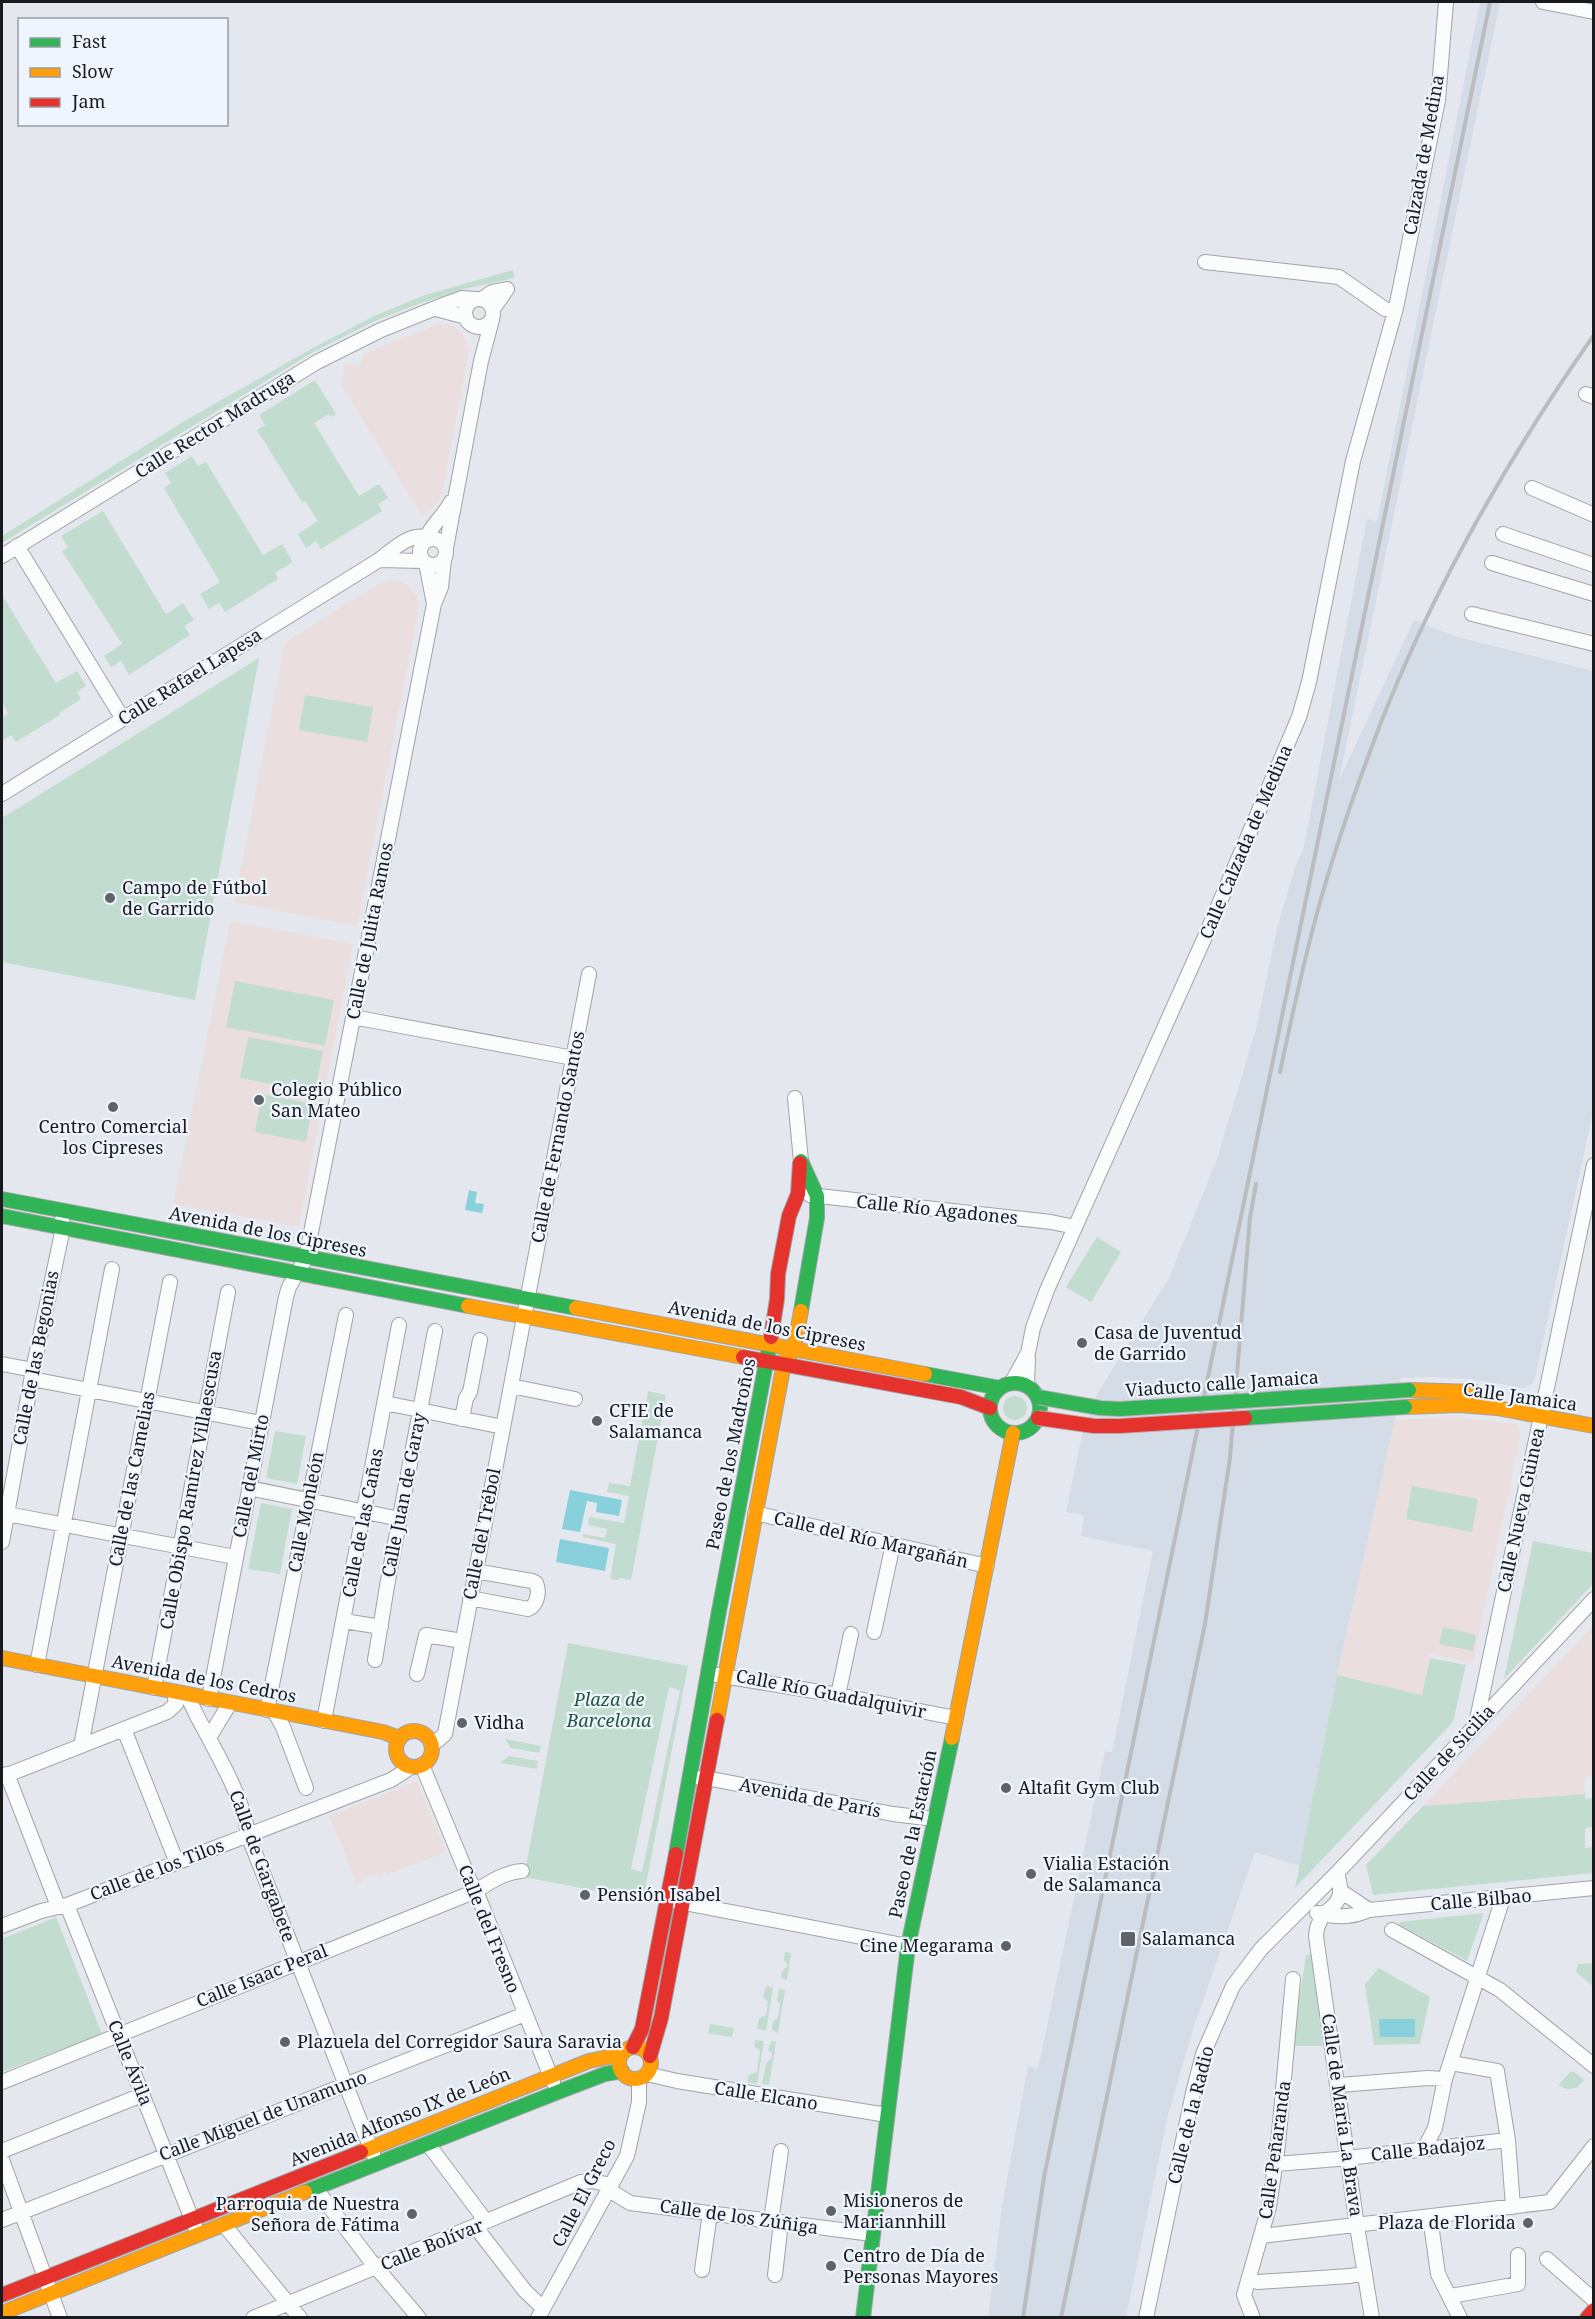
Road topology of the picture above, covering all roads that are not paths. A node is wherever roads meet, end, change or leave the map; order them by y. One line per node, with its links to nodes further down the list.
1 (1446, 2): 7 (street, Calzada de Medina)
2 (1543, 2): 3 (street)
3 (1593, 12)
4 (1205, 262): 7 (street)
5 (479, 299): 6 (street, Calle Rector Madruga); 8 (street); 8 (street, Calle Rector Madruga); 9 (street)
6 (436, 309): 9 (street); 17 (street, Calle Rector Madruga)
7 (1396, 310): 41 (street, Calle Calzada de Medina)
8 (493, 315): 10 (street); 11 (street, Calle de Julita Ramos)
9 (466, 317): 10 (street)
10 (479, 327): 11 (street, Calle de Julita Ramos)
11 (484, 346): 13 (street, Calle de Julita Ramos)
12 (1532, 488): 14 (street)
13 (455, 495): 16 (street, Calle de Julita Ramos); 18 (street, Calle de Julita Ramos)
14 (1593, 515)
15 (1503, 534): 23 (street)
16 (427, 539): 18 (street); 20 (street, Calle Rafael Lapesa); 21 (street)
17 (17, 546): 19 (street, Calle Rector Madruga); 28 (street)
18 (445, 554): 21 (street); 25 (street, Calle de Julita Ramos)
19 (2, 556)
20 (379, 560): 21 (street); 28 (street, Calle Rafael Lapesa)
21 (424, 562): 25 (street, Calle de Julita Ramos)
22 (1492, 563): 24 (street)
23 (1593, 565)
24 (1593, 594)
25 (434, 604): 31 (street, Calle de Julita Ramos)
26 (1472, 614): 27 (street)
27 (1593, 644)
28 (123, 718): 29 (street, Calle Rafael Lapesa)
29 (2, 794)
30 (590, 974): 32 (street, Calle de Fernando Santos)
31 (353, 1017): 32 (street); 43 (street, Calle de Julita Ramos)
32 (573, 1058): 48 (street, Calle de Fernando Santos)
33 (795, 1098): 34 (street, Paseo de los Madroños)
34 (801, 1161): 36 (main road, Paseo de los Madroños); 37 (main road, Paseo de los Madroños)
35 (1593, 1165): 73 (street, Calle Nueva Guinea)
36 (798, 1194): 37 (street, Calle Río Agadones); 54 (main road, Paseo de los Madroños)
37 (817, 1196): 41 (street, Calle Río Agadones); 55 (main road, Paseo de los Madroños)
38 (2, 1199): 39 (main road, Avenida de los Cipreses)
39 (61, 1211): 42 (street, Calle de las Begonias); 43 (main road, Avenida de los Cipreses)
40 (2, 1216): 42 (main road, Avenida de los Cipreses)
41 (1076, 1227): 56 (street, Calle Calzada de Medina)
42 (63, 1228): 45 (main road, Avenida de los Cipreses); 60 (street, Calle de las Begonias)
43 (306, 1258): 45 (street, Calle del Mirto); 48 (main road, Avenida de los Cipreses)
44 (112, 1269): 64 (street)
45 (297, 1272): 50 (main road, Avenida de los Cipreses); 80 (street, Calle del Mirto)
46 (170, 1282): 70 (street, Calle de las Camelias)
47 (228, 1292): 76 (street, Calle Obispo Ramírez Villaescusa)
48 (527, 1299): 50 (street); 54 (main road, Avenida de los Cipreses)
49 (346, 1315): 85 (street, Calle Monleón)
50 (524, 1317): 57 (main road, Avenida de los Cipreses); 63 (street, Calle del Trébol)
51 (399, 1325): 71 (street, Calle de las Cañas)
52 (435, 1331): 75 (street, Calle Juan de Garay)
53 (480, 1340): 79 (street)
54 (769, 1344): 55 (main road, Avenida de los Cipreses); 57 (main road, Paseo de los Madroños)
55 (794, 1349): 58 (main road, Paseo de los Madroños); 61 (main road, Avenida de los Cipreses)
56 (1028, 1353): 61 (street, Calle Calzada de Medina); 62 (street, Calle Calzada de Medina)
57 (767, 1360): 58 (main road, Avenida de los Cipreses); 112 (main road, Paseo de los Madroños)
58 (784, 1363): 74 (main road, Avenida de los Cipreses); 88 (main road, Paseo de los Madroños)
59 (2, 1364): 60 (street)
60 (32, 1374): 64 (street); 86 (street, Calle de las Begonias)
61 (1006, 1385): 62 (main road); 74 (main road)
62 (1027, 1385): 67 (main road)
63 (511, 1386): 68 (street); 82 (street, Calle del Trébol)
64 (89, 1390): 70 (street); 90 (street)
65 (1409, 1390): 66 (main road, Calle Jamaica); 67 (main road, Viaducto calle Jamaica, bridge)
66 (1490, 1393)
67 (1038, 1397): 78 (main road)
68 (575, 1399)
69 (1529, 1399): 73 (main road, Calle Jamaica)
70 (147, 1401): 76 (street); 91 (street, Calle de las Camelias)
71 (385, 1403): 75 (street); 87 (street, Calle de las Cañas)
72 (1405, 1407): 73 (main road, Calle Jamaica); 78 (main road, Viaducto calle Jamaica, bridge)
73 (1551, 1407): 77 (main road, Calle Jamaica); 81 (main road, Calle Jamaica); 111 (street, Calle Nueva Guinea)
74 (990, 1408): 83 (main road)
75 (420, 1411): 79 (street); 89 (street, Calle Juan de Garay)
76 (206, 1413): 80 (street); 94 (street, Calle Obispo Ramírez Villaescusa)
77 (1593, 1413)
78 (1038, 1418): 83 (main road)
79 (462, 1419): 82 (street)
80 (261, 1423): 84 (street, Calle del Mirto)
81 (1593, 1426)
82 (503, 1427): 97 (street, Calle del Trébol)
83 (1013, 1433): 96 (main road, Paseo de la Estación)
84 (249, 1488): 85 (street); 95 (street, Calle del Mirto)
85 (309, 1500): 87 (street); 119 (street, Calle Monleón)
86 (5, 1508): 90 (street); 92 (street, Calle de las Begonias)
87 (364, 1511): 89 (street); 100 (street, Calle de las Cañas)
88 (755, 1513): 93 (street, Calle del Río Margañán); 109 (main road, Paseo de los Madroños)
89 (400, 1519): 101 (street, Calle Juan de Garay)
90 (64, 1525): 91 (street); 107 (street)
91 (121, 1536): 94 (street); 110 (street, Calle de las Camelias)
92 (2, 1542)
93 (893, 1544): 96 (street, Calle del Río Margañán); 102 (street)
94 (182, 1547): 95 (street); 113 (street, Calle Obispo Ramírez Villaescusa)
95 (235, 1557): 117 (street, Calle del Mirto)
96 (987, 1566): 121 (main road, Paseo de la Estación)
97 (475, 1571): 98 (street, Calle del Trébol); 98 (street)
98 (470, 1599): 104 (street, Calle del Trébol)
99 (1593, 1599): 116 (street, Calle de Sicilia)
100 (344, 1621): 101 (street); 122 (street, Calle de las Cañas)
101 (381, 1627): 106 (street, Calle Juan de Garay)
102 (874, 1632)
103 (851, 1634): 115 (street)
104 (462, 1641): 108 (street); 129 (street, Calle del Trébol)
105 (2, 1658): 107 (main road, Avenida de los Cedros)
106 (375, 1660)
107 (37, 1665): 110 (main road, Avenida de los Cedros)
108 (417, 1674)
109 (725, 1675): 112 (street, Calle Río Guadalquivir); 115 (street, Calle Río Guadalquivir); 133 (main road)
110 (94, 1677): 113 (main road, Avenida de los Cedros); 130 (street, Calle de las Camelias)
111 (1484, 1678): 116 (street); 123 (street, Calle Nueva Guinea)
112 (707, 1683): 134 (main road)
113 (154, 1688): 114 (main road, Avenida de los Cedros)
114 (180, 1693): 117 (main road, Avenida de los Cedros); 124 (street); 125 (street, Calle de Gargabete)
115 (838, 1695): 121 (street, Calle Río Guadalquivir)
116 (1503, 1695): 123 (street, Calle de Sicilia)
117 (209, 1699): 118 (main road, Avenida de los Cedros)
118 (230, 1703): 119 (main road, Avenida de los Cedros); 125 (street)
119 (270, 1710): 120 (main road, Avenida de los Cedros); 128 (street)
120 (302, 1716): 122 (main road, Avenida de los Cedros); 128 (street)
121 (956, 1718): 136 (main road, Paseo de la Estación)
122 (324, 1721): 126 (main road, Avenida de los Cedros)
123 (1475, 1725): 140 (street, Calle de Sicilia)
124 (124, 1729): 130 (street); 138 (street)
125 (210, 1736): 137 (street, Calle de Gargabete)
126 (399, 1738): 129 (main road); 131 (main road)
127 (449, 1741): 129 (street)
128 (288, 1742): 135 (street)
129 (431, 1744): 131 (main road)
130 (81, 1746): 132 (street)
131 (416, 1766): 137 (street, Calle de los Tilos); 142 (street, Calle del Fresno)
132 (4, 1776): 147 (street, Calle Ávila)
133 (706, 1778): 134 (street); 136 (street, Avenida de París); 146 (main road)
134 (688, 1786): 144 (main road)
135 (306, 1788)
136 (934, 1819): 153 (main road, Paseo de la Estación)
137 (248, 1835): 138 (street, Calle de los Tilos); 154 (street, Calle de Gargabete)
138 (177, 1863): 147 (street, Calle de los Tilos)
139 (522, 1871): 142 (street, Calle Isaac Peral)
140 (1337, 1873): 143 (street); 148 (street, Calle de Sicilia)
141 (1593, 1888): 145 (street, Calle Bilbao)
142 (476, 1891): 154 (street, Calle Isaac Peral); 157 (street, Calle del Fresno)
143 (1342, 1892): 149 (street); 150 (street)
144 (669, 1895): 146 (street); 159 (main road)
145 (1503, 1898): 149 (street, Calle Bilbao); 155 (street)
146 (682, 1904): 153 (street); 160 (main road)
147 (63, 1906): 151 (street, Calle de los Tilos); 158 (street, Calle Ávila)
148 (1305, 1906): 150 (street); 221 (street, Calle de la Radio)
149 (1369, 1910): 150 (street, Calle Bilbao)
150 (1323, 1914): 169 (street, Calle de María La Brava)
151 (2, 1926)
152 (1392, 1930): 155 (street)
153 (908, 1946): 172 (main road, Paseo de la Estación)
154 (297, 1961): 158 (street, Calle Isaac Peral); 168 (street, Calle de Gargabete)
155 (1479, 1977): 161 (street); 162 (street)
156 (1293, 1979): 184 (street, Calle Peñaranda)
157 (525, 2014): 165 (street, Calle del Fresno); 168 (street, Calle Miguel de Unamuno)
158 (118, 2034): 167 (street, Calle Isaac Peral); 171 (street, Calle Ávila)
159 (627, 2051): 160 (main road); 163 (main road); 165 (main road, Avenida Alfonso IX de León)
160 (650, 2056): 164 (main road)
161 (1451, 2063): 166 (street); 173 (street)
162 (1593, 2066)
163 (622, 2071): 164 (main road); 170 (main road, Avenida Alfonso IX de León)
164 (643, 2076): 172 (street, Calle Elcano); 186 (street, Calle El Greco)
165 (550, 2077): 170 (street, Calle del Fresno); 176 (main road, Avenida Alfonso IX de León)
166 (1445, 2079): 169 (street); 177 (street)
167 (2, 2082)
168 (345, 2084): 176 (street, Calle de Gargabete); 180 (street, Calle Miguel de Unamuno)
169 (1338, 2085): 181 (street, Calle de María La Brava)
170 (558, 2092): 174 (main road, Avenida Alfonso IX de León)
171 (142, 2095): 178 (street); 180 (street, Calle Ávila)
172 (887, 2115): 197 (main road, Paseo de la Estación)
173 (1508, 2140): 177 (street, Calle Badajoz); 187 (street)
174 (428, 2144): 183 (main road, Avenida Alfonso IX de León); 195 (street)
175 (1593, 2146): 187 (street)
176 (371, 2148): 183 (street, Calle de Gargabete); 192 (main road, Avenida Alfonso IX de León)
177 (1424, 2149): 181 (street, Calle Badajoz)
178 (2, 2151)
179 (781, 2151): 193 (street)
180 (166, 2154): 188 (street, Calle Miguel de Unamuno); 192 (street, Calle Ávila)
181 (1348, 2158): 184 (street, Calle Badajoz); 196 (street, Calle de María La Brava)
182 (2, 2160): 188 (street)
183 (377, 2164): 185 (main road, Avenida Alfonso IX de León)
184 (1276, 2164): 199 (street, Calle Peñaranda)
185 (316, 2188): 194 (main road, Avenida Alfonso IX de León); 202 (street)
186 (610, 2188): 189 (street, Calle de los Zúñiga); 195 (street, Calle Bolívar); 215 (street, Calle El Greco)
187 (1513, 2207): 190 (street)
188 (21, 2212): 191 (street, Calle Miguel de Unamuno); 206 (street)
189 (710, 2213): 193 (street, Calle de los Zúñiga); 203 (street)
190 (1430, 2217): 196 (street); 210 (street)
191 (2, 2220)
192 (192, 2220): 198 (street); 206 (main road, Avenida Alfonso IX de León)
193 (776, 2222): 197 (street, Calle de los Zúñiga); 205 (street)
194 (225, 2226): 198 (main road, Avenida Alfonso IX de León); 212 (street)
195 (479, 2226): 202 (street, Calle Bolívar); 215 (street)
196 (1357, 2226): 199 (street); 204 (street, Calle de María La Brava)
197 (872, 2234): 220 (main road, Paseo de la Estación)
198 (198, 2235): 208 (main road, Avenida Alfonso IX de León)
199 (1262, 2236): 207 (street, Calle Peñaranda)
200 (1518, 2255): 210 (street)
201 (1547, 2259): 211 (street)
202 (378, 2267): 212 (street, Calle Bolívar); 219 (street)
203 (702, 2270)
204 (1365, 2273): 207 (street); 223 (street, Calle de María La Brava)
205 (775, 2275)
206 (45, 2278): 208 (street); 209 (main road, Avenida Alfonso IX de León)
207 (1248, 2280): 222 (street, Calle Peñaranda)
208 (51, 2294): 214 (main road, Avenida Alfonso IX de León); 216 (street)
209 (2, 2295)
210 (1451, 2296): 224 (street)
211 (1593, 2300)
212 (288, 2304): 217 (street, Calle Bolívar); 218 (street)
213 (1593, 2310): 225 (main road)
214 (2, 2313)
215 (540, 2313)
216 (60, 2318)
217 (253, 2318)
218 (300, 2318)
219 (419, 2318)
220 (863, 2318)
221 (1146, 2318)
222 (1253, 2318)
223 (1372, 2318)
224 (1460, 2318)
225 (1587, 2318)

